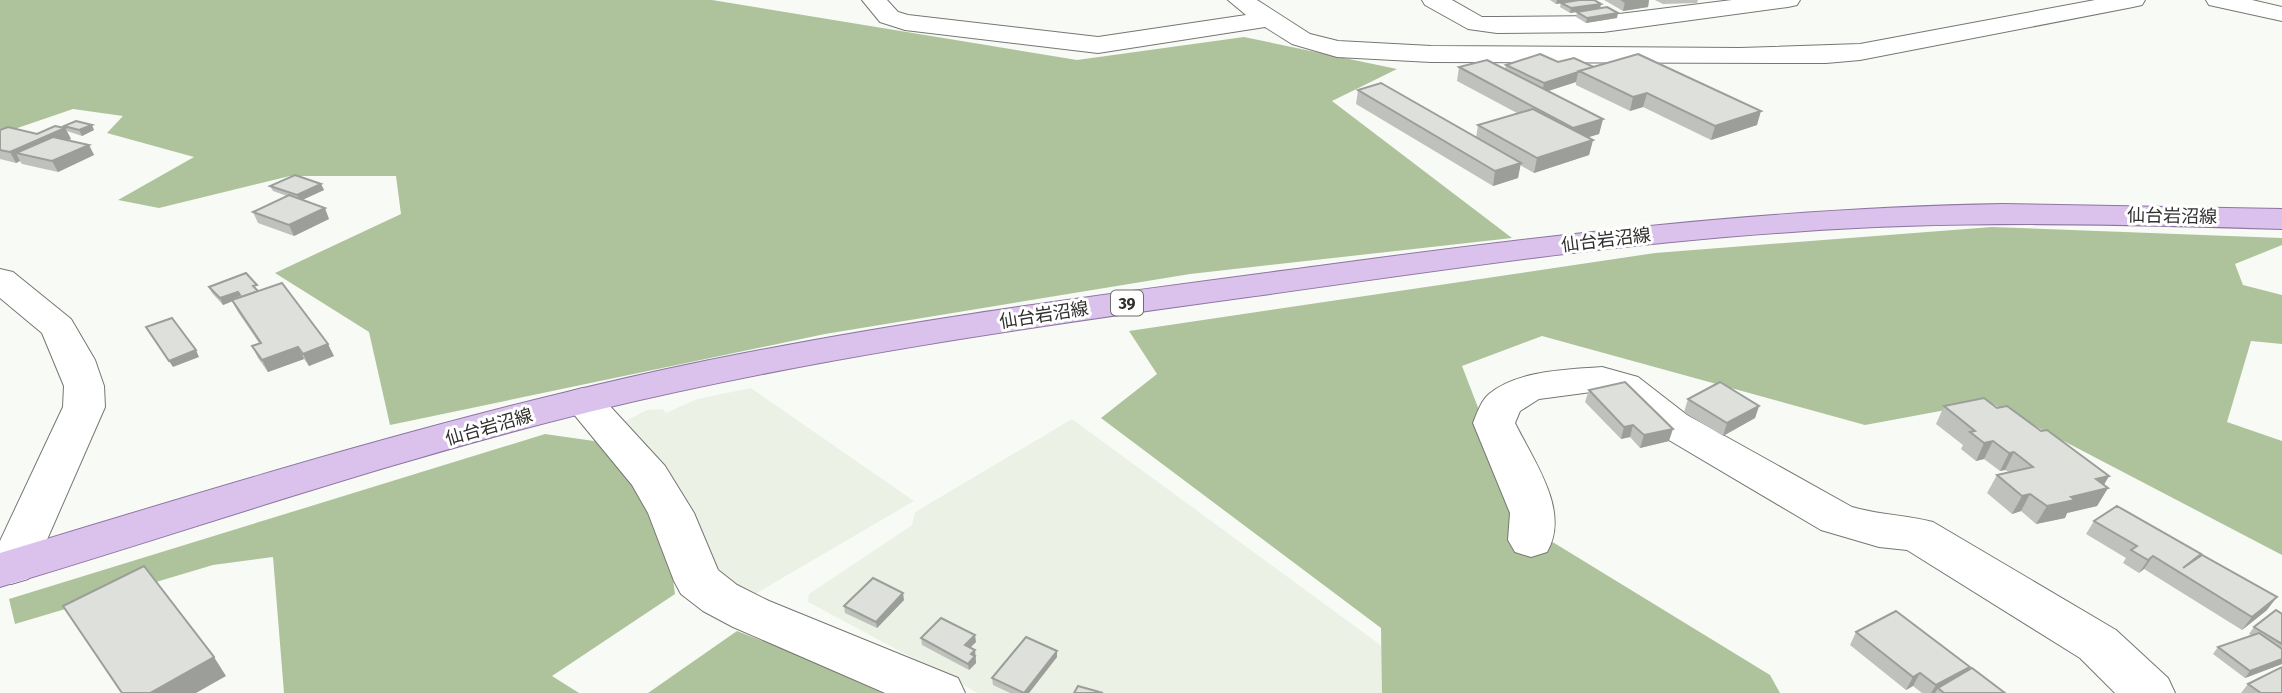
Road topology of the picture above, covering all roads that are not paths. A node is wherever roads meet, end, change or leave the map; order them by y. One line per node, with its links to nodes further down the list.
1 (874, 0): 8 (street)
2 (1240, 0): 8 (street)
3 (1434, 0): 4 (street)
4 (1788, 0)
5 (2133, 0): 8 (street)
6 (2218, 0): 7 (street)
7 (2282, 14)
8 (1268, 19)
9 (2282, 219): 11 (main road, 仙台岩沼線 / 39)
10 (0, 280): 13 (street)
11 (583, 401): 13 (main road, 仙台岩沼線 / 39); 14 (street)
12 (1531, 540): 15 (street)
13 (6, 568)
14 (939, 693)
15 (2148, 693)

